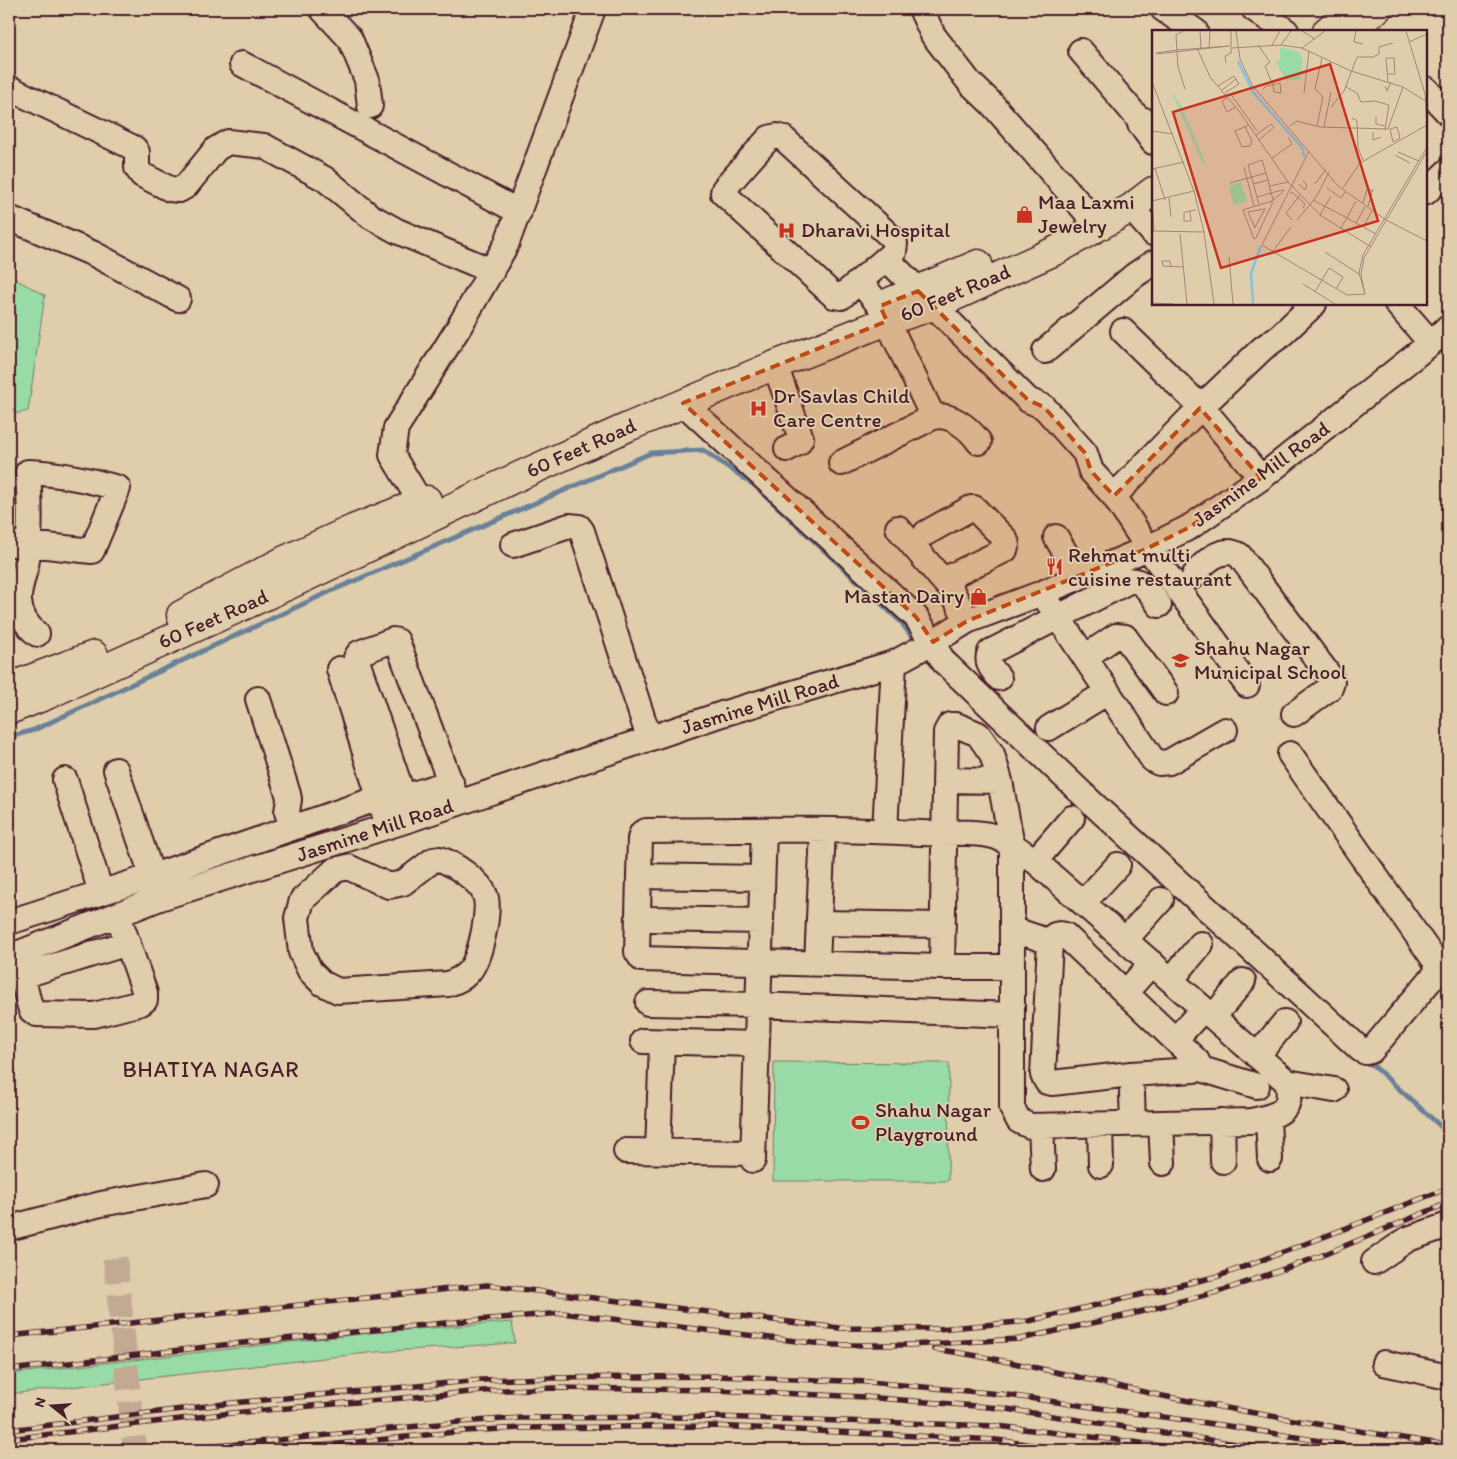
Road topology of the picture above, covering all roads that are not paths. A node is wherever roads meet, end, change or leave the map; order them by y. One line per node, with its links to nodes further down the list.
1 (322, 9): 14 (street)
2 (593, 9): 21 (street)
3 (920, 9): 22 (street)
4 (1163, 9): 7 (street)
5 (1254, 9): 8 (street)
6 (1363, 20): 9 (main road)
7 (1194, 30)
8 (1285, 30)
9 (1330, 30)
10 (1081, 51): 16 (street)
11 (242, 64): 21 (street)
12 (9, 88): 27 (street)
13 (1427, 90): 15 (street)
14 (370, 106)
15 (1448, 113)
16 (1145, 125): 17 (street)
17 (1152, 141)
18 (1448, 171): 19 (street)
19 (1427, 191)
20 (1148, 194): 22 (main road, 60 Feet Road); 24 (street); 29 (main road, 60 Feet Road)
21 (519, 212): 27 (street)
22 (1089, 216): 29 (main road, 60 Feet Road)
23 (9, 218): 30 (street)
24 (1152, 225)
25 (886, 259): 28 (street); 28 (street); 29 (street)
26 (1152, 264): 36 (street)
27 (492, 271): 46 (street)
28 (860, 282): 33 (street)
29 (925, 298): 33 (main road, 60 Feet Road); 45 (street)
30 (178, 299)
31 (1313, 305): 39 (street)
32 (1398, 305): 35 (street)
33 (884, 313): 37 (main road, 60 Feet Road); 40 (street); 46 (main road, 60 Feet Road)
34 (1123, 331): 39 (street)
35 (1440, 335): 44 (street, Jasmine Mill Road)
36 (1045, 351)
37 (774, 365): 38 (main road, 60 Feet Road); 42 (street)
38 (683, 403): 63 (street); 73 (main road, 60 Feet Road)
39 (1200, 408): 44 (street); 45 (street)
40 (933, 416): 41 (street); 43 (street)
41 (979, 442)
42 (787, 449)
43 (841, 463)
44 (1261, 478): 47 (street, Jasmine Mill Road)
45 (1114, 496): 53 (street)
46 (422, 503): 69 (main road, 60 Feet Road)
47 (1190, 526): 53 (street, Jasmine Mill Road); 54 (street)
48 (898, 528): 57 (street)
49 (926, 532): 57 (street)
50 (1056, 537): 55 (street)
51 (19, 544): 62 (street)
52 (513, 545): 77 (street)
53 (1148, 548): 55 (street, Jasmine Mill Road); 68 (street)
54 (1210, 559): 56 (street); 74 (street)
55 (1079, 576): 58 (street, Jasmine Mill Road)
56 (1194, 576)
57 (943, 580): 61 (street)
58 (1042, 593): 60 (street); 61 (street, Jasmine Mill Road)
59 (1159, 605): 60 (street)
60 (1058, 618): 64 (street); 67 (street)
61 (967, 621): 63 (street, Jasmine Mill Road)
62 (37, 634)
63 (933, 642): 65 (street, Jasmine Mill Road); 124 (street)
64 (1085, 657): 70 (street); 71 (street)
65 (894, 663): 77 (street, Jasmine Mill Road); 91 (street)
66 (339, 669): 84 (street)
67 (999, 678)
68 (1247, 685)
69 (9, 687)
70 (1108, 692): 75 (street); 76 (street)
71 (1166, 694)
72 (258, 700): 88 (street)
73 (9, 710)
74 (1294, 714)
75 (1049, 728)
76 (1225, 730)
77 (649, 738): 83 (street, Jasmine Mill Road)
78 (1290, 754): 124 (street)
79 (116, 770): 99 (street)
80 (65, 780): 103 (street)
81 (945, 780): 82 (street); 82 (street); 92 (street)
82 (1000, 780): 94 (street)
83 (455, 792): 85 (street, Jasmine Mill Road); 85 (street)
84 (379, 798): 87 (street); 88 (street)
85 (408, 808): 87 (street, Jasmine Mill Road)
86 (1072, 818): 96 (street)
87 (388, 826): 93 (street, Jasmine Mill Road)
88 (292, 828): 99 (street)
89 (764, 830): 90 (street); 100 (street); 101 (street)
90 (823, 830): 91 (street); 112 (street)
91 (884, 831): 92 (street)
92 (945, 834): 94 (street); 113 (street)
93 (354, 838): 95 (street, Jasmine Mill Road); 98 (street)
94 (1012, 846): 96 (street); 114 (street)
95 (309, 852): 102 (street); 104 (street, Jasmine Mill Road)
96 (1035, 861): 106 (street)
97 (1118, 865): 106 (street)
98 (362, 874): 102 (street); 102 (street)
99 (152, 876): 103 (street); 104 (street)
100 (639, 876): 101 (street); 120 (street)
101 (762, 878): 109 (street)
102 (316, 885)
103 (101, 892): 110 (street)
104 (160, 898): 107 (street, Jasmine Mill Road)
105 (1161, 900): 115 (street)
106 (1083, 903): 111 (street)
107 (118, 915): 117 (street); 121 (street, Jasmine Mill Road)
108 (651, 919): 109 (street)
109 (761, 921): 120 (street)
110 (9, 922)
111 (1105, 922): 115 (street); 119 (street)
112 (819, 923): 113 (street); 123 (street)
113 (943, 925): 125 (street)
114 (1012, 929): 116 (street); 126 (street)
115 (1125, 940): 122 (street)
116 (1050, 942): 119 (street); 130 (street)
117 (128, 943): 121 (street); 121 (street)
118 (1201, 944): 127 (street)
119 (1081, 950): 129 (street)
120 (760, 962): 123 (street); 132 (street)
121 (16, 963)
122 (1152, 963): 127 (street); 129 (street)
123 (818, 964): 125 (street)
124 (1444, 964)
125 (942, 967): 126 (street)
126 (1011, 967): 133 (street)
127 (1171, 980): 134 (street)
128 (1243, 982): 134 (street)
129 (1125, 992): 136 (street)
130 (1048, 994): 133 (street); 139 (street)
131 (648, 1003): 132 (street)
132 (758, 1005): 133 (street); 137 (street)
133 (1012, 1005): 138 (street)
134 (1208, 1013): 136 (street); 140 (street)
135 (1285, 1022): 140 (street)
136 (1175, 1040): 141 (street)
137 (757, 1044): 153 (street); 153 (street)
138 (1012, 1048): 139 (street); 151 (street)
139 (1045, 1048): 141 (street)
140 (1257, 1056): 142 (street)
141 (1198, 1068): 143 (street)
142 (1288, 1082): 144 (street); 146 (street)
143 (1257, 1086)
144 (1334, 1090)
145 (1132, 1093): 149 (street)
146 (1268, 1118): 147 (street); 154 (street)
147 (1222, 1122): 148 (street); 155 (street)
148 (1161, 1123): 149 (street); 156 (street)
149 (1133, 1124): 150 (street)
150 (1100, 1125): 151 (street); 157 (street)
151 (1041, 1126): 158 (street)
152 (626, 1151): 153 (street)
153 (658, 1152)
154 (1270, 1159)
155 (1223, 1161)
156 (1163, 1162)
157 (1101, 1165)
158 (1043, 1169)
159 (206, 1184): 161 (street)
160 (1448, 1225): 162 (street)
161 (9, 1228)
162 (1374, 1262)
163 (1384, 1362): 164 (street)
164 (1448, 1377)

